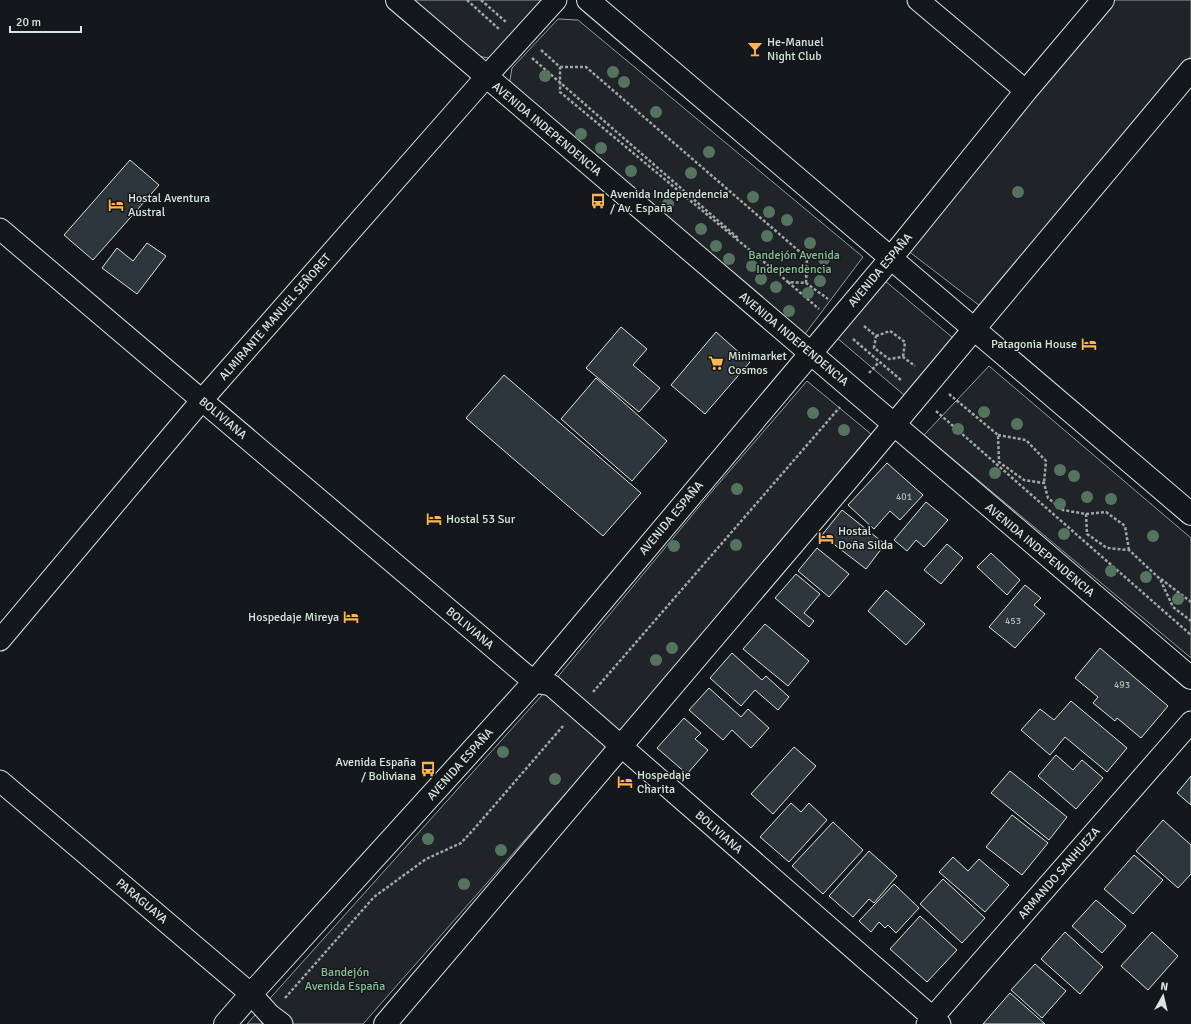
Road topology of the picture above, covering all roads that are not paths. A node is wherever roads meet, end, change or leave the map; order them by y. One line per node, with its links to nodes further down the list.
1 (397, 0): 7 (main road, AVENIDA INDEPENDENCIA)
2 (556, 0): 7 (street, ALMIRANTE MANUEL SEÑORET)
3 (588, 0): 10 (main road)
4 (918, 0): 8 (street)
5 (1103, 0): 8 (main road, AVENIDA ESPAÑA)
6 (1191, 70): 11 (main road)
7 (486, 77): 12 (main road, AVENIDA INDEPENDENCIA); 13 (street, ALMIRANTE MANUEL SEÑORET)
8 (1026, 91): 10 (main road, AVENIDA ESPAÑA)
9 (0, 229): 13 (street, BOLIVIANA)
10 (891, 258): 11 (main road); 12 (main road, AVENIDA ESPAÑA)
11 (974, 329): 14 (main road); 15 (main road)
12 (810, 353): 14 (main road, AVENIDA INDEPENDENCIA); 18 (main road, AVENIDA ESPAÑA)
13 (202, 400): 16 (street, ALMIRANTE MANUEL SEÑORET); 18 (street, BOLIVIANA)
14 (894, 425): 17 (main road, AVENIDA INDEPENDENCIA); 20 (main road)
15 (1191, 514)
16 (0, 640)
17 (1191, 678)
18 (534, 682): 20 (street, BOLIVIANA); 22 (main road, AVENIDA ESPAÑA)
19 (1191, 722): 23 (street, ARMANDO SANHUEZA)
20 (621, 747): 23 (street, BOLIVIANA); 26 (main road)
21 (0, 781): 22 (street, PARAGUAYA)
22 (251, 994): 24 (main road, AVENIDA ESPAÑA); 25 (street, PARAGUAYA)
23 (933, 1022)
24 (225, 1024)
25 (282, 1024)
26 (385, 1024)

